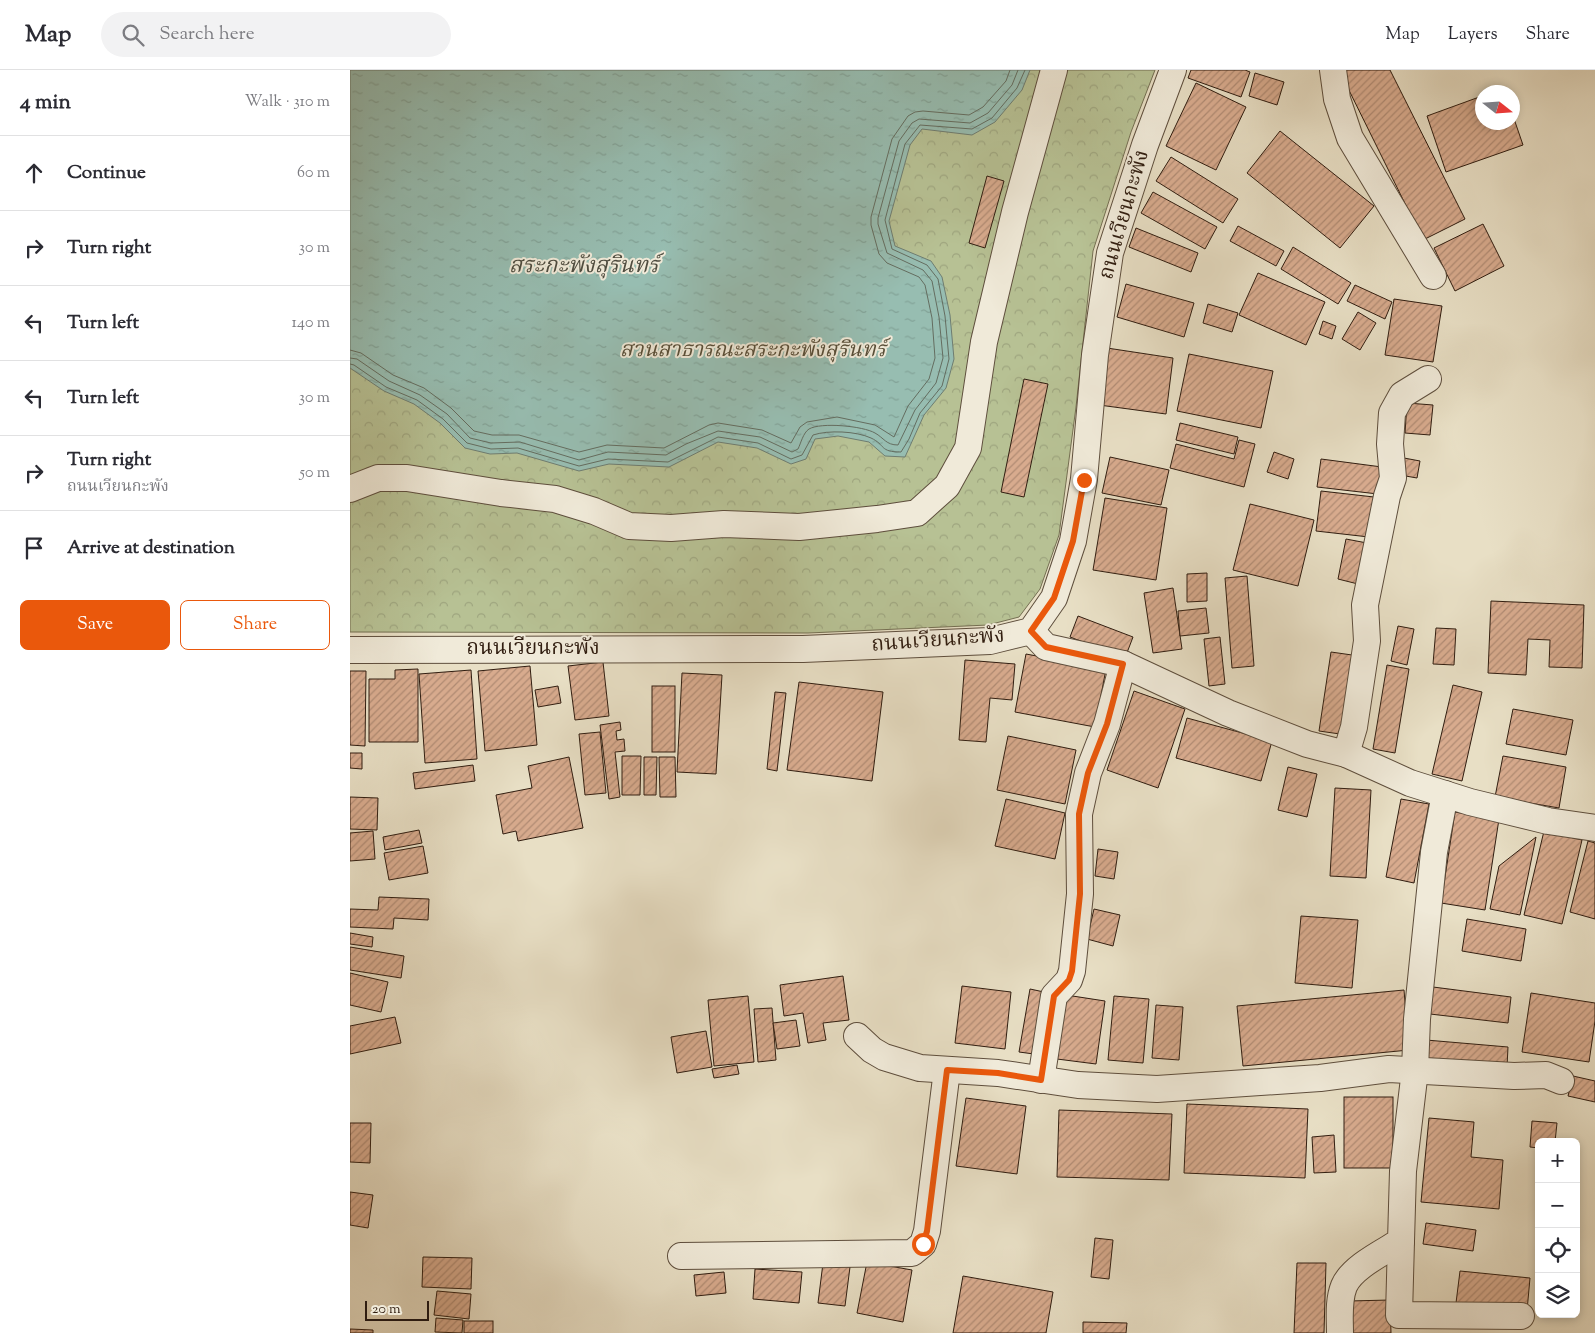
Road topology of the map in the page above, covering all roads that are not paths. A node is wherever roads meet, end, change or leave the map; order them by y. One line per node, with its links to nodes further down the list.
1 (1054, 70): 6 (street)
2 (1173, 70): 7 (street, ถนนเวียนกะพัง)
3 (1333, 70): 4 (street)
4 (1433, 276)
5 (1428, 379): 10 (street)
6 (350, 489)
7 (1031, 631): 8 (street, ถนนเวียนกะพัง); 9 (street)
8 (350, 650)
9 (1123, 664): 10 (street); 16 (street)
10 (1346, 754): 11 (street)
11 (1444, 794): 12 (street); 15 (street)
12 (1595, 828)
13 (857, 1036): 14 (street)
14 (947, 1070): 16 (street); 19 (street)
15 (1415, 1070): 16 (street); 17 (street); 18 (street)
16 (1041, 1080)
17 (1561, 1081)
18 (1401, 1241): 21 (street); 22 (street)
19 (681, 1256)
20 (1521, 1316): 21 (street)
21 (1399, 1324)
22 (1340, 1333)

